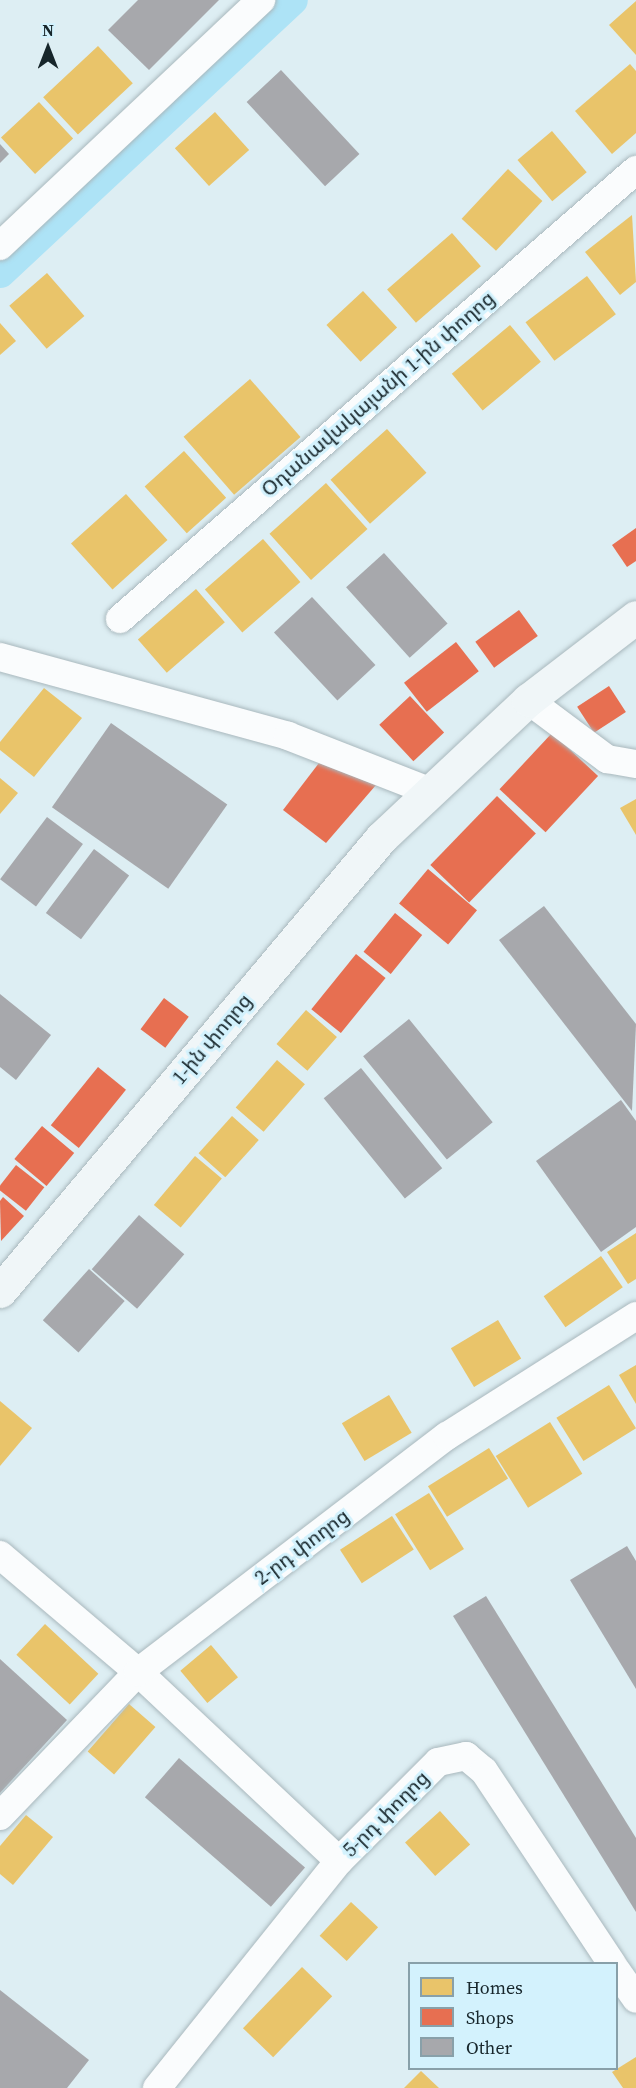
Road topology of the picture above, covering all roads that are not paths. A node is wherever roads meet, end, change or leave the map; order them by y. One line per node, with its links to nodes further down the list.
1 (261, 0): 3 (street)
2 (636, 170): 5 (street, Օդանավակայանի 1-ին փողոց)
3 (0, 246)
4 (636, 617): 7 (main road, 1-ին փողոց)
5 (120, 619)
6 (4, 663): 9 (street)
7 (528, 700): 8 (street); 9 (main road, 1-ին փողոց)
8 (636, 764)
9 (429, 790): 10 (main road, 1-ին փողոց)
10 (0, 1291)
11 (636, 1316): 13 (street, 2-րդ փողոց)
12 (0, 1555): 13 (street)
13 (138, 1672): 14 (street, 2-րդ փողոց); 15 (street)
14 (0, 1816)
15 (339, 1862): 16 (street, 5-րդ փողոց); 19 (street, 5-րդ փողոց)
16 (611, 1962)
17 (618, 1973): 18 (street)
18 (636, 1999)
19 (157, 2088)

